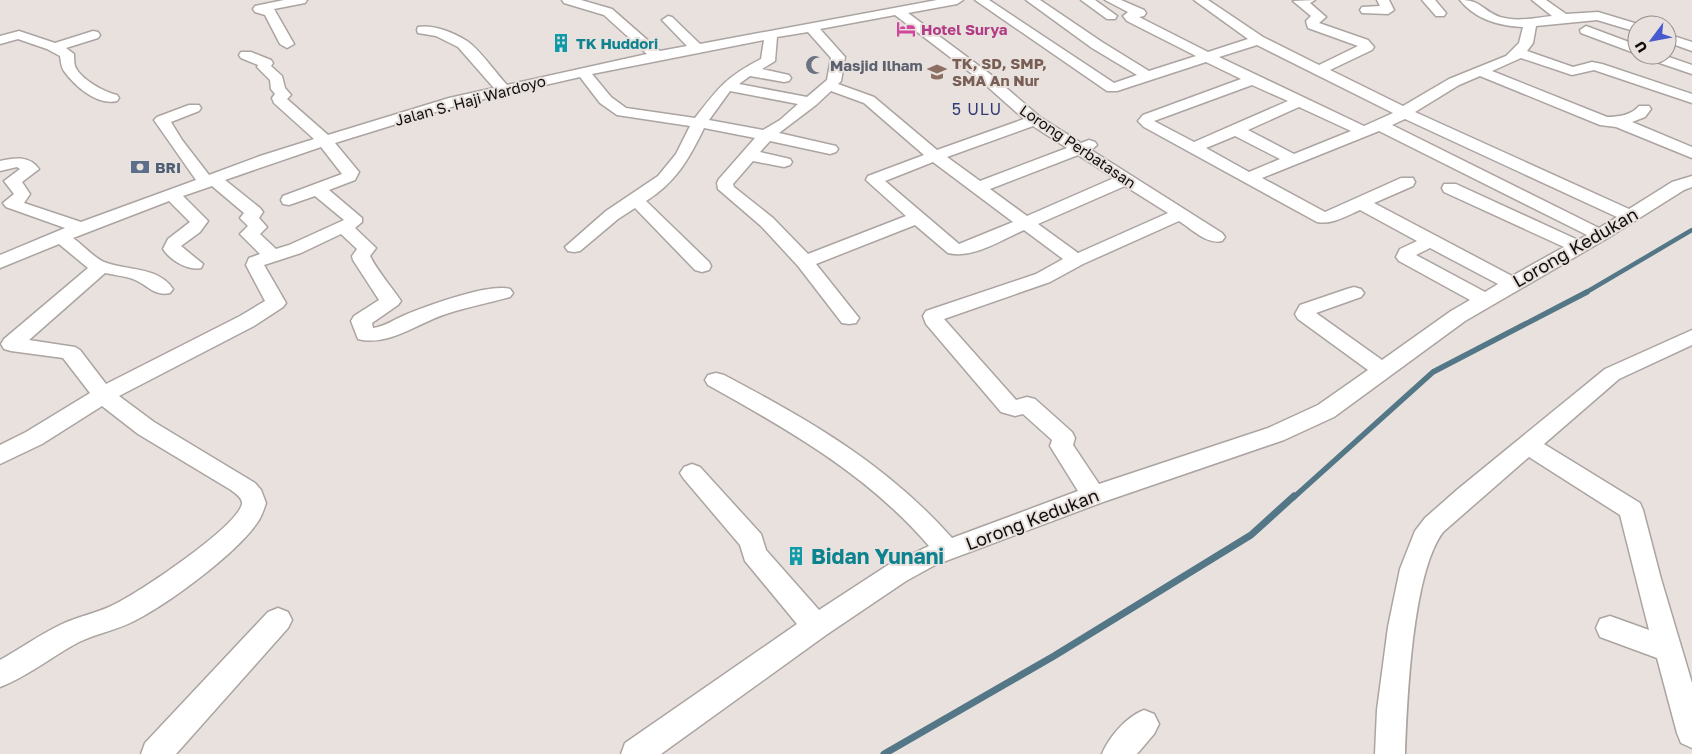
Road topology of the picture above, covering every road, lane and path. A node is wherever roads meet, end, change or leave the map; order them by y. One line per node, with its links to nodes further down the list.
1 (301, 0): 31 (street)
2 (568, 0): 38 (street)
3 (957, 0): 14 (street, Jalan S. Haji Wardoyo)
4 (981, 0): 47 (street)
5 (1032, 0): 47 (street)
6 (1087, 0): 18 (street)
7 (1111, 0): 39 (street)
8 (1200, 0): 29 (street)
9 (1309, 0): 41 (street)
10 (1383, 0): 15 (street)
11 (1428, 0): 17 (street)
12 (1466, 0): 21 (street)
13 (1538, 0): 19 (street)
14 (918, 4): 16 (street, Jalan S. Haji Wardoyo)
15 (1366, 10)
16 (897, 11): 23 (street, Jalan S. Haji Wardoyo); 59 (street, Lorong Perbatasan)
17 (1440, 13)
18 (1110, 16)
19 (1563, 18): 21 (street); 22 (street)
20 (668, 20): 35 (street)
21 (1530, 23): 36 (street)
22 (1627, 25)
23 (811, 27): 26 (street, Jalan S. Haji Wardoyo); 50 (street)
24 (423, 30): 51 (street)
25 (1586, 30): 32 (street)
26 (771, 34): 35 (street, Jalan S. Haji Wardoyo); 44 (street)
27 (93, 36): 33 (street)
28 (0, 40): 33 (street)
29 (1258, 40): 39 (street); 41 (street)
30 (1677, 42): 34 (street)
31 (286, 44)
32 (1627, 46)
33 (55, 47): 52 (street)
34 (1692, 47)
35 (697, 49): 38 (street, Jalan S. Haji Wardoyo)
36 (1519, 53): 42 (street); 53 (street)
37 (246, 55): 66 (street)
38 (657, 56): 45 (street, Jalan S. Haji Wardoyo)
39 (1207, 58): 47 (street); 48 (street)
40 (1677, 65): 43 (street)
41 (1319, 70): 58 (street)
42 (1479, 70): 58 (street); 60 (street)
43 (1692, 70)
44 (748, 71): 46 (street); 49 (street)
45 (583, 72): 51 (street, Jalan S. Haji Wardoyo); 61 (street)
46 (784, 78)
47 (1149, 78)
48 (1253, 80): 54 (street); 69 (street)
49 (727, 86): 55 (street); 61 (street)
50 (829, 86): 55 (street); 73 (street)
51 (503, 89): 66 (street, Jalan S. Haji Wardoyo)
52 (112, 98)
53 (1692, 100)
54 (1302, 101): 63 (street); 64 (street)
55 (811, 102): 65 (street)
56 (194, 108): 79 (street)
57 (1644, 109): 60 (street)
58 (1405, 114): 62 (street); 90 (street)
59 (1035, 120): 68 (street, Lorong Perbatasan); 73 (street)
60 (1618, 122): 71 (street)
61 (699, 123): 65 (street); 87 (street)
62 (1380, 126): 64 (street); 95 (street)
63 (1236, 130): 69 (street); 74 (street)
64 (1364, 131): 74 (street)
65 (766, 135): 70 (street); 72 (street)
66 (324, 140): 79 (street, Jalan S. Haji Wardoyo); 84 (street)
67 (1096, 142): 68 (street)
68 (1078, 148): 78 (street, Lorong Perbatasan); 82 (street)
69 (1194, 148): 77 (street)
70 (830, 149)
71 (1692, 154)
72 (748, 155): 75 (street); 104 (street)
73 (935, 156): 82 (street); 91 (street)
74 (1292, 160): 77 (street)
75 (784, 162)
76 (0, 166): 94 (street)
77 (1248, 178): 88 (street)
78 (1127, 179): 89 (street, Lorong Perbatasan); 92 (street)
79 (210, 180): 85 (street, Jalan S. Haji Wardoyo); 101 (street)
80 (1692, 181): 90 (street, Lorong Kedukan)
81 (1407, 182): 88 (street)
82 (977, 188): 92 (street)
83 (1450, 188): 100 (street)
84 (317, 189): 86 (street); 93 (street)
85 (172, 194): 94 (street, Jalan S. Haji Wardoyo); 105 (street)
86 (289, 200)
87 (636, 200): 99 (street); 107 (street)
88 (1360, 203): 98 (street)
89 (1181, 214): 97 (street, Lorong Perbatasan); 102 (street)
90 (1629, 216): 95 (street, Lorong Kedukan)
91 (917, 218): 92 (street); 104 (street)
92 (1024, 223): 102 (street)
93 (343, 227): 101 (street); 110 (street)
94 (80, 228): 96 (street, Jalan S. Haji Wardoyo)
95 (1600, 235): 100 (street, Lorong Kedukan)
96 (61, 237): 103 (street, Jalan S. Haji Wardoyo); 106 (street)
97 (1216, 237)
98 (1430, 241): 108 (street); 112 (street)
99 (574, 247)
100 (1578, 247): 108 (street, Lorong Kedukan)
101 (272, 256): 117 (street)
102 (1076, 260): 121 (street)
103 (0, 262)
104 (805, 262): 113 (street)
105 (194, 264)
106 (101, 266): 109 (street); 117 (street)
107 (702, 266)
108 (1512, 284): 112 (street, Lorong Kedukan)
109 (163, 289)
110 (503, 293)
111 (1354, 293): 115 (street)
112 (1484, 300): 115 (street, Lorong Kedukan)
113 (849, 318)
114 (1692, 337): 118 (street)
115 (1383, 372): 121 (street, Lorong Kedukan)
116 (716, 380): 122 (street)
117 (103, 396): 119 (street); 127 (street)
118 (1528, 444): 126 (street); 133 (street)
119 (0, 455)
120 (692, 473): 124 (street)
121 (1094, 495): 122 (street, Lorong Kedukan)
122 (948, 551): 124 (street, Lorong Kedukan)
123 (278, 620): 130 (street)
124 (816, 626): 131 (street, Lorong Kedukan)
125 (1610, 628): 126 (street)
126 (1668, 650): 129 (street)
127 (0, 674)
128 (1144, 724): 132 (street)
129 (1692, 733)
130 (156, 754)
131 (636, 754)
132 (1118, 754)
133 (1390, 754)

